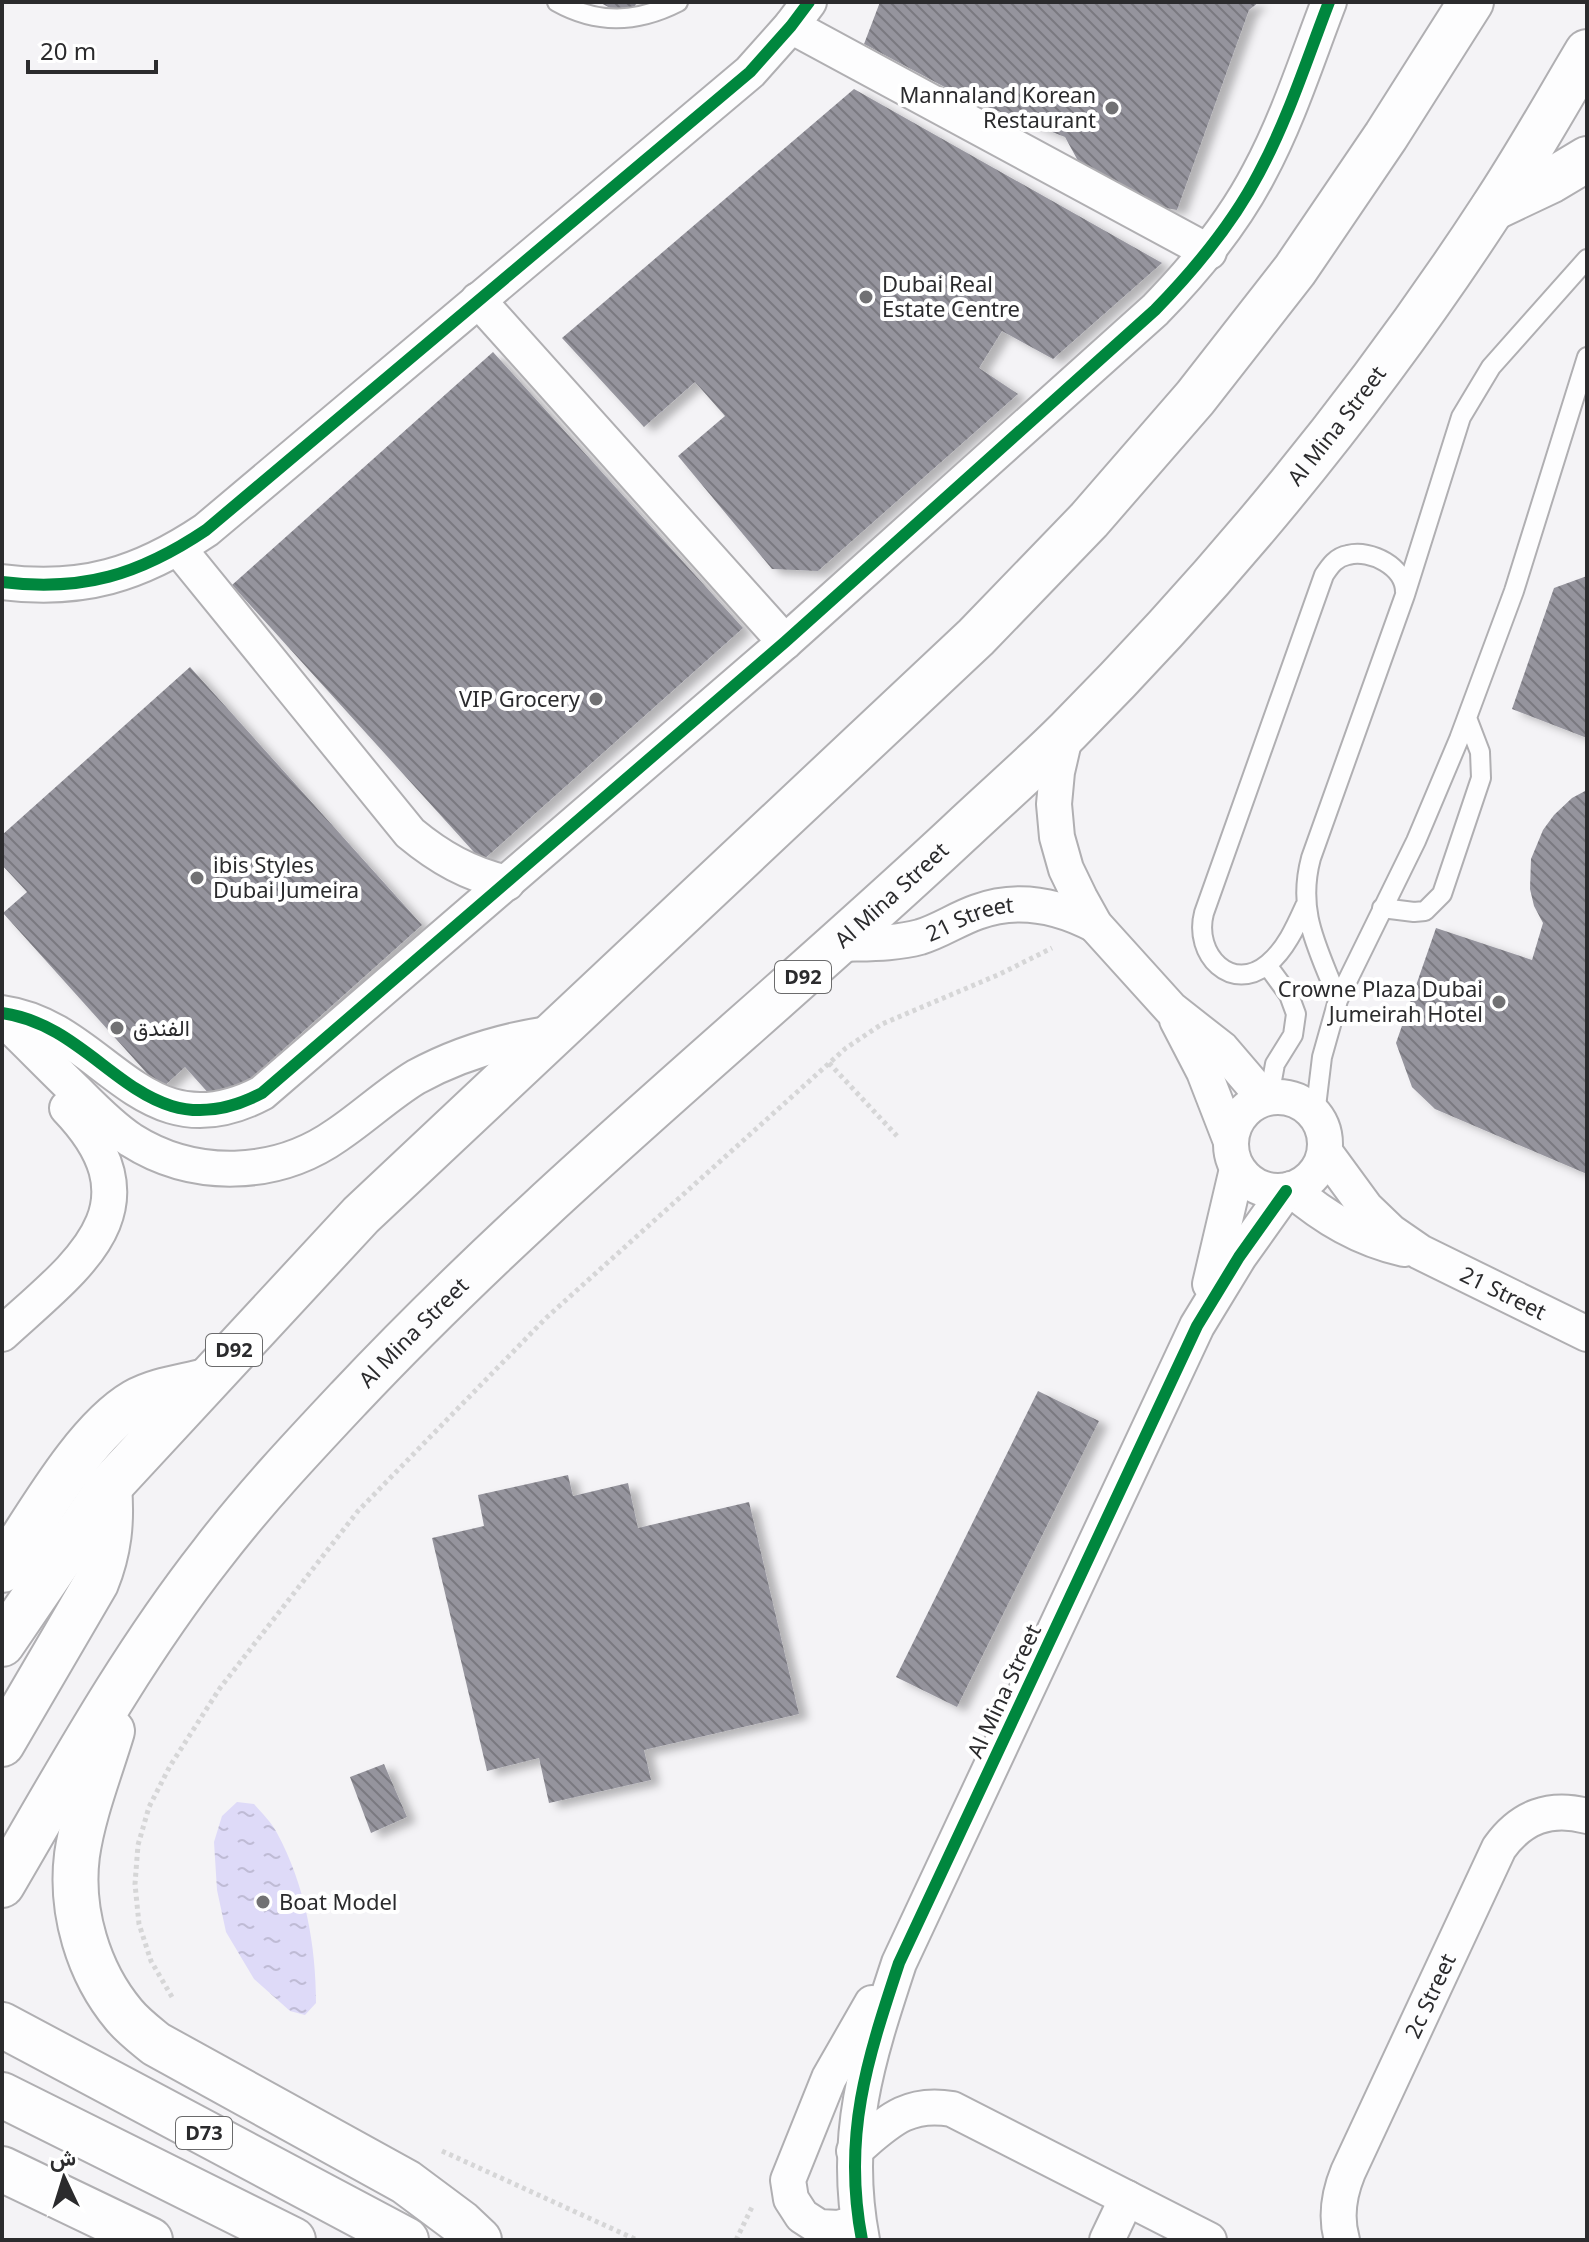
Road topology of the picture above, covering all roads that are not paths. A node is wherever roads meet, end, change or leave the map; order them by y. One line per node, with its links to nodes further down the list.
1 (557, 2): 2 (lane)
2 (678, 2)
3 (1329, 2): 9 (street)
4 (1471, 2): 31 (main road, D92)
5 (800, 14): 9 (street); 11 (street)
6 (1587, 52): 8 (main road, Al Mina Street / D92)
7 (1587, 159): 8 (main road)
8 (1493, 208): 20 (main road, Al Mina Street / D92)
9 (1209, 252): 18 (street)
10 (1587, 259): 16 (lane)
11 (478, 300): 13 (street); 18 (street)
12 (1587, 357): 19 (lane)
13 (179, 549): 15 (street); 21 (street)
14 (2, 582): 15 (street)
15 (52, 586): 17 (street)
16 (1405, 595): 22 (lane); 26 (lane)
17 (2, 608)
18 (785, 642): 21 (street)
19 (1467, 718): 23 (lane); 23 (lane)
20 (1066, 733): 24 (street, 21 Street); 25 (main road, Al Mina Street / D92)
21 (507, 883): 29 (street)
22 (1305, 906): 26 (lane); 27 (lane)
23 (1382, 908): 27 (lane)
24 (1095, 925): 25 (street, 21 Street); 28 (street, 21 Street)
25 (840, 944): 45 (main road, Al Mina Street / D92)
26 (1267, 965): 32 (lane)
27 (1338, 1000): 33 (lane)
28 (1171, 1009): 32 (street, 21 Street); 35 (street, 21 Street)
29 (2, 1016): 31 (street)
30 (2, 1027): 39 (street)
31 (554, 1033): 41 (main road, D92)
32 (1266, 1098): 33 (street); 35 (street)
33 (1315, 1115): 34 (street)
34 (1325, 1152): 36 (street); 37 (street, 21 Street)
35 (1234, 1154): 36 (street); 38 (street, Al Mina Street)
36 (1288, 1190): 37 (street, 21 Street); 38 (street, Al Mina Street)
37 (1420, 1252): 40 (street, 21 Street)
38 (1197, 1326): 49 (street, Al Mina Street)
39 (2, 1334)
40 (1587, 1334)
41 (206, 1381): 42 (main road, D92); 43 (main road)
42 (109, 1487): 44 (main road, D92); 46 (main road)
43 (2, 1570)
44 (2, 1644)
45 (132, 1664): 48 (main road, Al Mina Street / D92); 59 (main road)
46 (2, 1744)
47 (1587, 1816): 62 (street, 2c Street)
48 (2, 1885)
49 (899, 1963): 52 (street, Al Mina Street); 55 (street, Al Mina Street)
50 (2, 2025): 58 (main road, D73)
51 (2, 2095): 57 (main road)
52 (854, 2151): 54 (street); 55 (street, Al Mina Street)
53 (2, 2169): 56 (main road)
54 (1127, 2198): 60 (street); 61 (street)
55 (860, 2231)
56 (150, 2240)
57 (293, 2240)
58 (406, 2240)
59 (479, 2240)
60 (1107, 2240)
61 (1209, 2240)
62 (1342, 2240)

